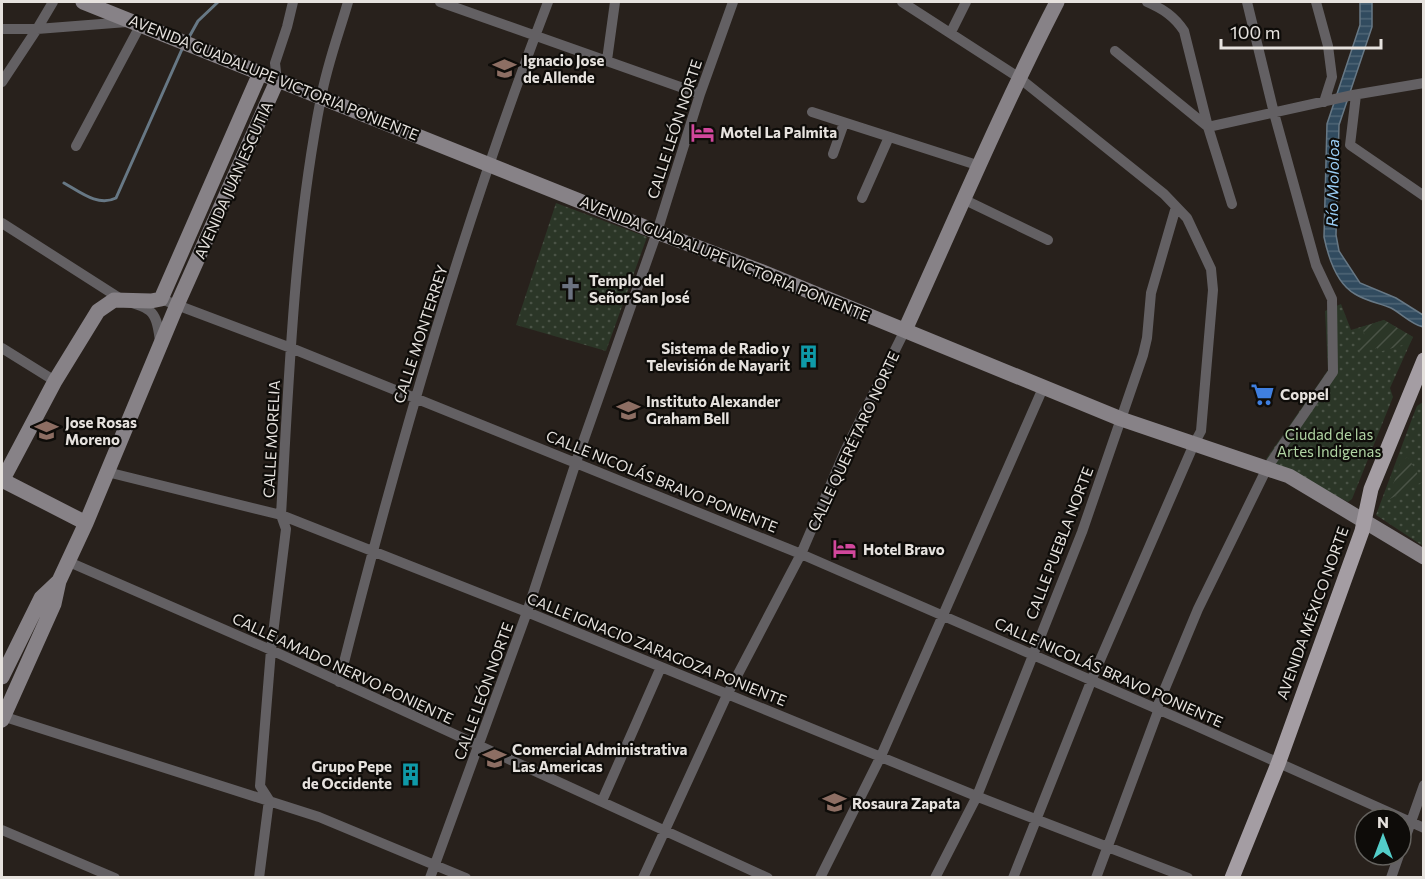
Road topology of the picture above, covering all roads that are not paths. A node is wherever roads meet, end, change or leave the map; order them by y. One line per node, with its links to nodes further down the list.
1 (52, 2): 17 (street)
2 (83, 2): 15 (main road, AVENIDA GUADALUPE VICTORIA PONIENTE)
3 (293, 2): 22 (street)
4 (348, 2): 30 (street, CALLE MORELIA)
5 (440, 2): 19 (street)
6 (548, 2): 19 (street, CALLE MONTERREY)
7 (615, 2): 21 (street)
8 (733, 2): 28 (street, CALLE LEÓN NORTE)
9 (902, 2): 18 (street)
10 (966, 2): 18 (street)
11 (1057, 2): 24 (main road, CALLE QUERÉTARO NORTE)
12 (1147, 2): 35 (street)
13 (1247, 2): 33 (street)
14 (1316, 2): 31 (street)
15 (138, 22): 17 (street); 23 (main road, AVENIDA GUADALUPE VICTORIA PONIENTE); 37 (street)
16 (2, 29): 17 (street)
17 (38, 29): 26 (street)
18 (951, 32): 24 (street)
19 (535, 34): 21 (street); 39 (street, CALLE MONTERREY)
20 (1115, 51): 35 (street)
21 (607, 60): 28 (street)
22 (275, 63): 23 (street); 25 (street)
23 (260, 73): 25 (main road, AVENIDA GUADALUPE VICTORIA PONIENTE); 49 (main road, AVENIDA JUAN ESCUTIA)
24 (1018, 77): 40 (main road, CALLE QUERÉTARO NORTE); 45 (street)
25 (277, 81): 30 (main road, AVENIDA GUADALUPE VICTORIA PONIENTE); 51 (main road, AVENIDA JUAN ESCUTIA)
26 (2, 82)
27 (1424, 83): 29 (street)
28 (700, 94): 47 (street, CALLE LEÓN NORTE)
29 (1354, 95): 31 (street); 41 (street)
30 (321, 96): 39 (main road, AVENIDA GUADALUPE VICTORIA PONIENTE); 55 (street, CALLE MORELIA)
31 (1326, 101): 33 (street)
32 (812, 112): 34 (street)
33 (1274, 113): 35 (street); 63 (street)
34 (844, 123): 36 (street); 38 (street)
35 (1208, 127): 44 (street)
36 (889, 137): 40 (street); 42 (street)
37 (76, 146)
38 (833, 154)
39 (490, 164): 47 (main road, AVENIDA GUADALUPE VICTORIA PONIENTE); 59 (street, CALLE MONTERREY)
40 (980, 166): 43 (main road, CALLE QUERÉTARO NORTE)
41 (1424, 196)
42 (862, 198)
43 (965, 200): 48 (street); 52 (main road, CALLE QUERÉTARO NORTE)
44 (1232, 204)
45 (1176, 207): 60 (street, CALLE PUEBLA NORTE); 61 (street)
46 (2, 223): 50 (street)
47 (657, 232): 52 (main road, AVENIDA GUADALUPE VICTORIA PONIENTE); 62 (street, CALLE LEÓN NORTE)
48 (1048, 240)
49 (161, 298): 50 (main road); 51 (street, CALLE NICOLÁS BRAVO PONIENTE)
50 (124, 301): 53 (street); 57 (main road)
51 (177, 305): 53 (main road, AVENIDA JUAN ESCUTIA); 55 (street, CALLE NICOLÁS BRAVO PONIENTE)
52 (905, 330): 58 (main road, AVENIDA GUADALUPE VICTORIA PONIENTE); 70 (street, CALLE QUERÉTARO NORTE)
53 (160, 346): 64 (main road, AVENIDA JUAN ESCUTIA)
54 (2, 348): 57 (street)
55 (291, 348): 59 (street, CALLE NICOLÁS BRAVO PONIENTE); 66 (street, CALLE MORELIA)
56 (1424, 360): 67 (main road, AVENIDA MÉXICO NORTE)
57 (55, 381): 65 (main road)
58 (1043, 388): 60 (main road, AVENIDA GUADALUPE VICTORIA PONIENTE); 75 (street)
59 (414, 398): 62 (street, CALLE NICOLÁS BRAVO PONIENTE); 69 (street, CALLE MONTERREY)
60 (1121, 419): 61 (main road, AVENIDA GUADALUPE VICTORIA PONIENTE); 77 (street, CALLE PUEBLA NORTE)
61 (1194, 444): 63 (main road, AVENIDA GUADALUPE VICTORIA PONIENTE); 80 (street)
62 (576, 462): 70 (street, CALLE NICOLÁS BRAVO PONIENTE); 74 (street, CALLE LEÓN NORTE)
63 (1268, 468): 67 (main road, AVENIDA GUADALUPE VICTORIA PONIENTE); 83 (street)
64 (106, 472): 66 (street, CALLE IGNACIO ZARAGOZA PONIENTE); 68 (main road, AVENIDA JUAN ESCUTIA)
65 (2, 480): 68 (main road)
66 (281, 514): 69 (street, CALLE IGNACIO ZARAGOZA PONIENTE); 76 (street, CALLE MORELIA)
67 (1364, 520): 71 (main road, AVENIDA GUADALUPE VICTORIA PONIENTE); 87 (main road, AVENIDA MÉXICO NORTE)
68 (86, 523): 72 (main road, AVENIDA JUAN ESCUTIA)
69 (372, 551): 74 (street, CALLE IGNACIO ZARAGOZA PONIENTE); 81 (street, CALLE MONTERREY)
70 (801, 554): 75 (street, CALLE NICOLÁS BRAVO PONIENTE); 82 (street, CALLE QUERÉTARO NORTE)
71 (1424, 557)
72 (69, 562): 73 (main road, AVENIDA JUAN ESCUTIA); 76 (street, CALLE AMADO NERVO PONIENTE)
73 (59, 581): 79 (main road, AVENIDA JUAN ESCUTIA); 84 (main road, AVENIDA JUAN ESCUTIA)
74 (527, 612): 78 (street, CALLE IGNACIO ZARAGOZA PONIENTE); 85 (street, CALLE LEÓN NORTE)
75 (942, 617): 77 (street, CALLE NICOLÁS BRAVO PONIENTE); 86 (street)
76 (271, 650): 81 (street, CALLE AMADO NERVO PONIENTE); 90 (street, CALLE MORELIA)
77 (1032, 655): 80 (street, CALLE NICOLÁS BRAVO PONIENTE); 89 (street, CALLE PUEBLA NORTE)
78 (661, 668): 82 (street, CALLE IGNACIO ZARAGOZA PONIENTE); 91 (street)
79 (2, 677)
80 (1093, 681): 83 (street, CALLE NICOLÁS BRAVO PONIENTE); 94 (street)
81 (339, 682): 85 (street, CALLE AMADO NERVO PONIENTE)
82 (727, 695): 86 (street, CALLE IGNACIO ZARAGOZA PONIENTE); 96 (street, CALLE QUERÉTARO NORTE)
83 (1157, 709): 87 (street, CALLE NICOLÁS BRAVO PONIENTE); 97 (street)
84 (2, 718): 90 (street)
85 (479, 746): 91 (street, CALLE AMADO NERVO PONIENTE); 98 (street, CALLE LEÓN NORTE)
86 (881, 756): 89 (street, CALLE IGNACIO ZARAGOZA PONIENTE); 105 (street)
87 (1278, 764): 92 (street, CALLE NICOLÁS BRAVO PONIENTE); 110 (main road, AVENIDA MÉXICO NORTE)
88 (1424, 785): 93 (street)
89 (977, 796): 94 (street, CALLE IGNACIO ZARAGOZA PONIENTE); 106 (street, CALLE PUEBLA NORTE)
90 (269, 800): 98 (street); 100 (street, CALLE MORELIA)
91 (602, 801): 96 (street, CALLE AMADO NERVO PONIENTE)
92 (1377, 807)
93 (1413, 816)
94 (1035, 819): 97 (street, CALLE IGNACIO ZARAGOZA PONIENTE); 107 (street)
95 (2, 830): 99 (street)
96 (665, 830): 103 (street, CALLE QUERÉTARO NORTE); 104 (street, CALLE AMADO NERVO PONIENTE)
97 (1109, 846): 108 (street); 109 (street, CALLE IGNACIO ZARAGOZA PONIENTE)
98 (434, 863): 101 (street, CALLE LEÓN NORTE); 102 (street)
99 (115, 878)
100 (259, 878)
101 (430, 878)
102 (466, 878)
103 (643, 878)
104 (768, 878)
105 (820, 878)
106 (935, 878)
107 (1013, 878)
108 (1096, 878)
109 (1188, 878)
110 (1232, 878)

